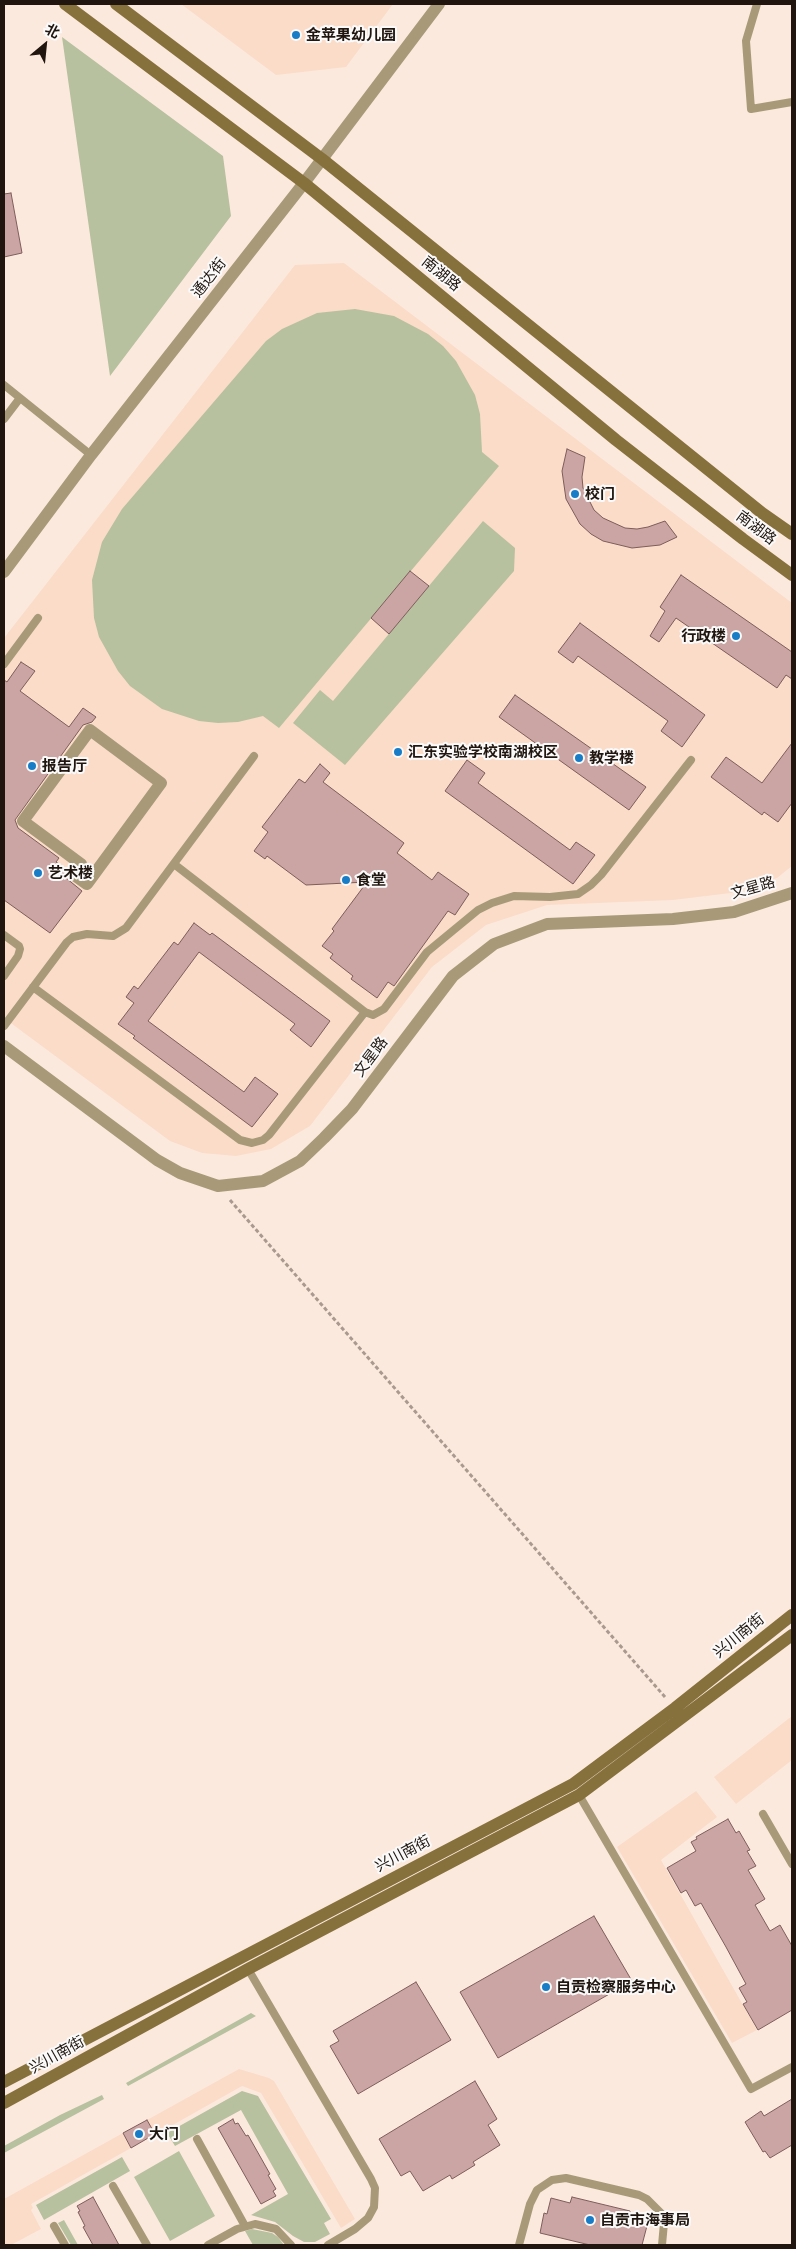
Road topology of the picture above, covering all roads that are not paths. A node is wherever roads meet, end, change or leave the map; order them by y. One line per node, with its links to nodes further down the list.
1 (65, 4): 7 (street, 南湖路)
2 (116, 4): 6 (street, 南湖路)
3 (439, 4): 6 (street, 通达街)
4 (757, 4): 5 (lane)
5 (792, 102)
6 (322, 159): 7 (street, 通达街); 12 (street, 南湖路)
7 (304, 183): 11 (street, 通达街); 14 (street, 南湖路)
8 (4, 386): 9 (lane)
9 (20, 398): 10 (lane); 11 (lane)
10 (4, 419)
11 (91, 455): 13 (street, 通达街)
12 (792, 534)
13 (4, 572)
14 (792, 575)
15 (38, 618): 16 (lane)
16 (4, 664)
17 (254, 756): 19 (lane)
18 (691, 760): 25 (lane)
19 (174, 864): 24 (lane); 25 (lane)
20 (87, 884): 20 (street)
21 (792, 893): 27 (street, 文星路)
22 (4, 935): 23 (lane)
23 (4, 976)
24 (33, 987): 25 (lane); 26 (lane)
25 (365, 1012)
26 (4, 1026)
27 (4, 1046)
28 (792, 1615): 35 (street, 兴川南街)
29 (792, 1635): 30 (street, 兴川南街)
30 (579, 1795): 33 (street, 兴川南街); 34 (lane)
31 (763, 1814): 32 (lane)
32 (792, 1864)
33 (248, 1969): 36 (street, 兴川南街); 45 (lane)
34 (792, 2067)
35 (4, 2082)
36 (4, 2103)
37 (197, 2139): 40 (lane)
38 (113, 2186): 42 (lane)
39 (54, 2226): 41 (lane)
40 (245, 2226): 43 (lane); 44 (lane)
41 (65, 2245)
42 (146, 2245)
43 (208, 2245)
44 (291, 2245)
45 (328, 2245)
46 (519, 2245): 47 (lane)
47 (662, 2245)

